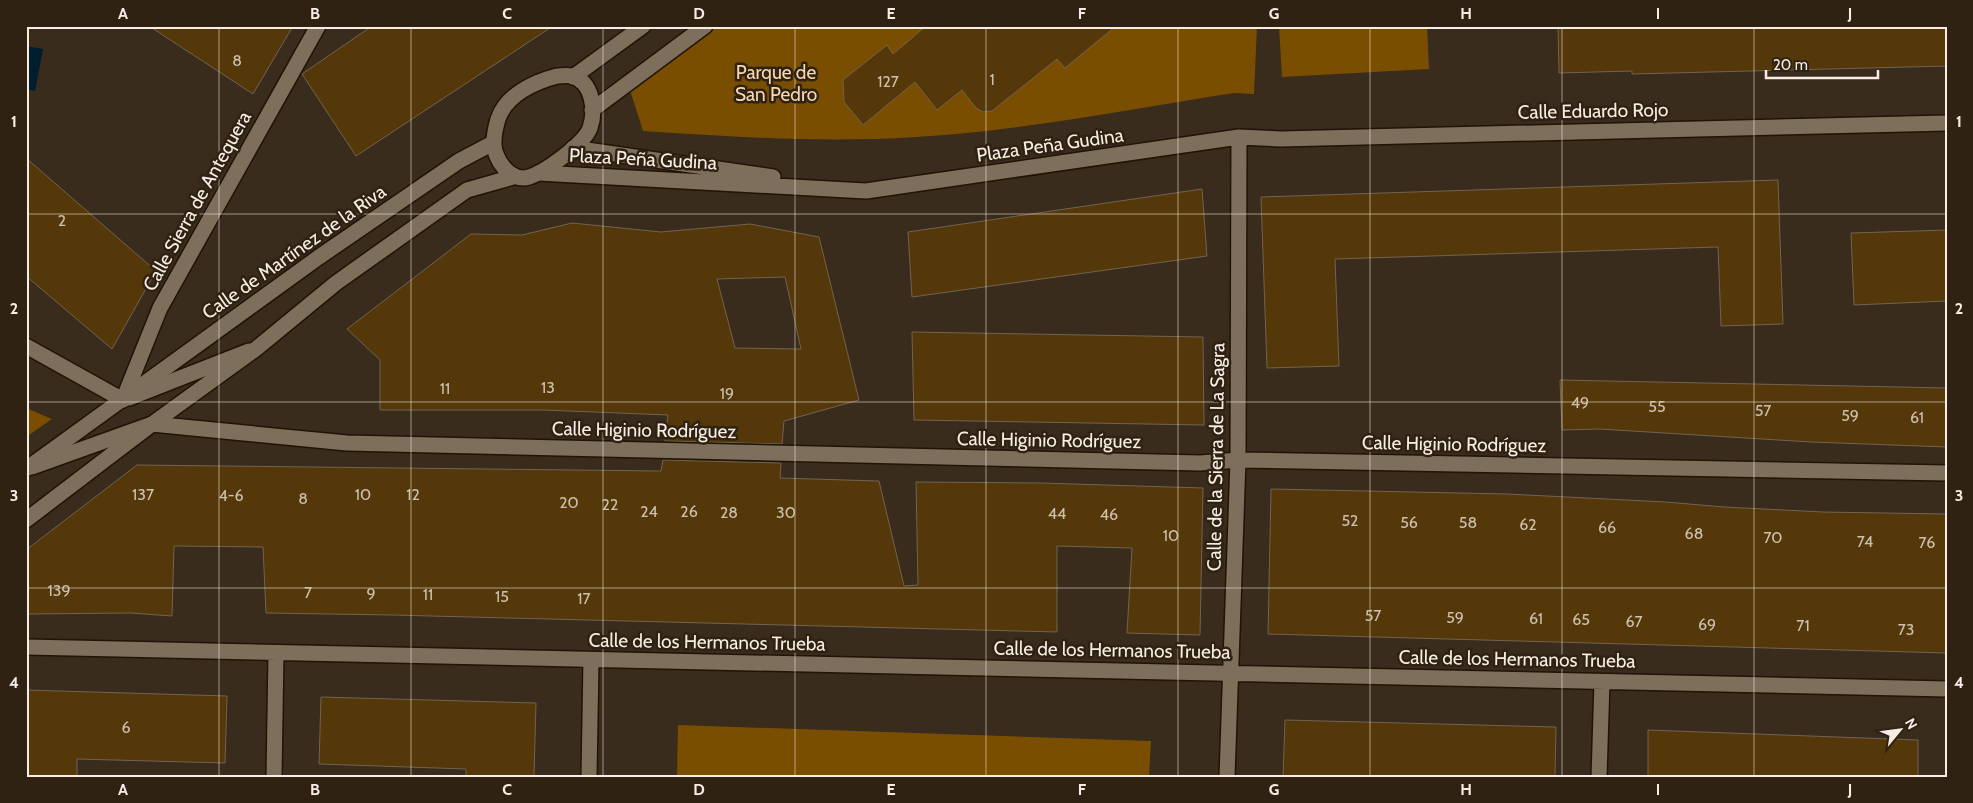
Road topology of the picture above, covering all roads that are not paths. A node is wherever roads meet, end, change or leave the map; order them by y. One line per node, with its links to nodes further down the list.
1 (318, 26): 15 (street, Calle Sierra de Antequera)
2 (643, 26): 4 (street)
3 (706, 26): 5 (street)
4 (573, 76): 5 (street); 8 (street)
5 (592, 110): 9 (street)
6 (1947, 123): 7 (street, Calle Eduardo Rojo)
7 (1239, 138): 12 (street, Plaza Peña Gudina); 17 (street, Calle de la Sierra de La Sagra)
8 (493, 143): 11 (street); 15 (street, Calle de Martínez de la Riva)
9 (573, 148): 10 (street); 12 (street, Plaza Peña Gudina)
10 (539, 173): 11 (street); 12 (street, Plaza Peña Gudina)
11 (513, 176): 14 (street, Calle de Martínez de la Riva)
12 (866, 191)
13 (26, 346): 15 (street)
14 (257, 348): 15 (street, Calle de Martínez de la Riva); 16 (street, Calle de Martínez de la Riva)
15 (123, 400): 18 (street, Calle de Martínez de la Riva)
16 (152, 424): 17 (street, Calle Higinio Rodríguez); 18 (street, Calle de Martínez de la Riva); 20 (street, Calle de Martínez de la Riva)
17 (1238, 460): 19 (street, Calle Higinio Rodríguez); 24 (street, Calle de la Sierra de La Sagra)
18 (26, 469)
19 (1947, 473)
20 (26, 520)
21 (26, 647): 22 (street, Calle de los Hermanos Trueba)
22 (276, 653): 23 (street, Calle de los Hermanos Trueba); 27 (street)
23 (590, 660): 24 (street, Calle de los Hermanos Trueba); 28 (street)
24 (1231, 673): 25 (street, Calle de los Hermanos Trueba); 29 (street, Calle de la Sierra de La Sagra)
25 (1602, 682): 26 (street, Calle de los Hermanos Trueba); 30 (street)
26 (1947, 689)
27 (274, 777)
28 (589, 777)
29 (1227, 777)
30 (1599, 777)

